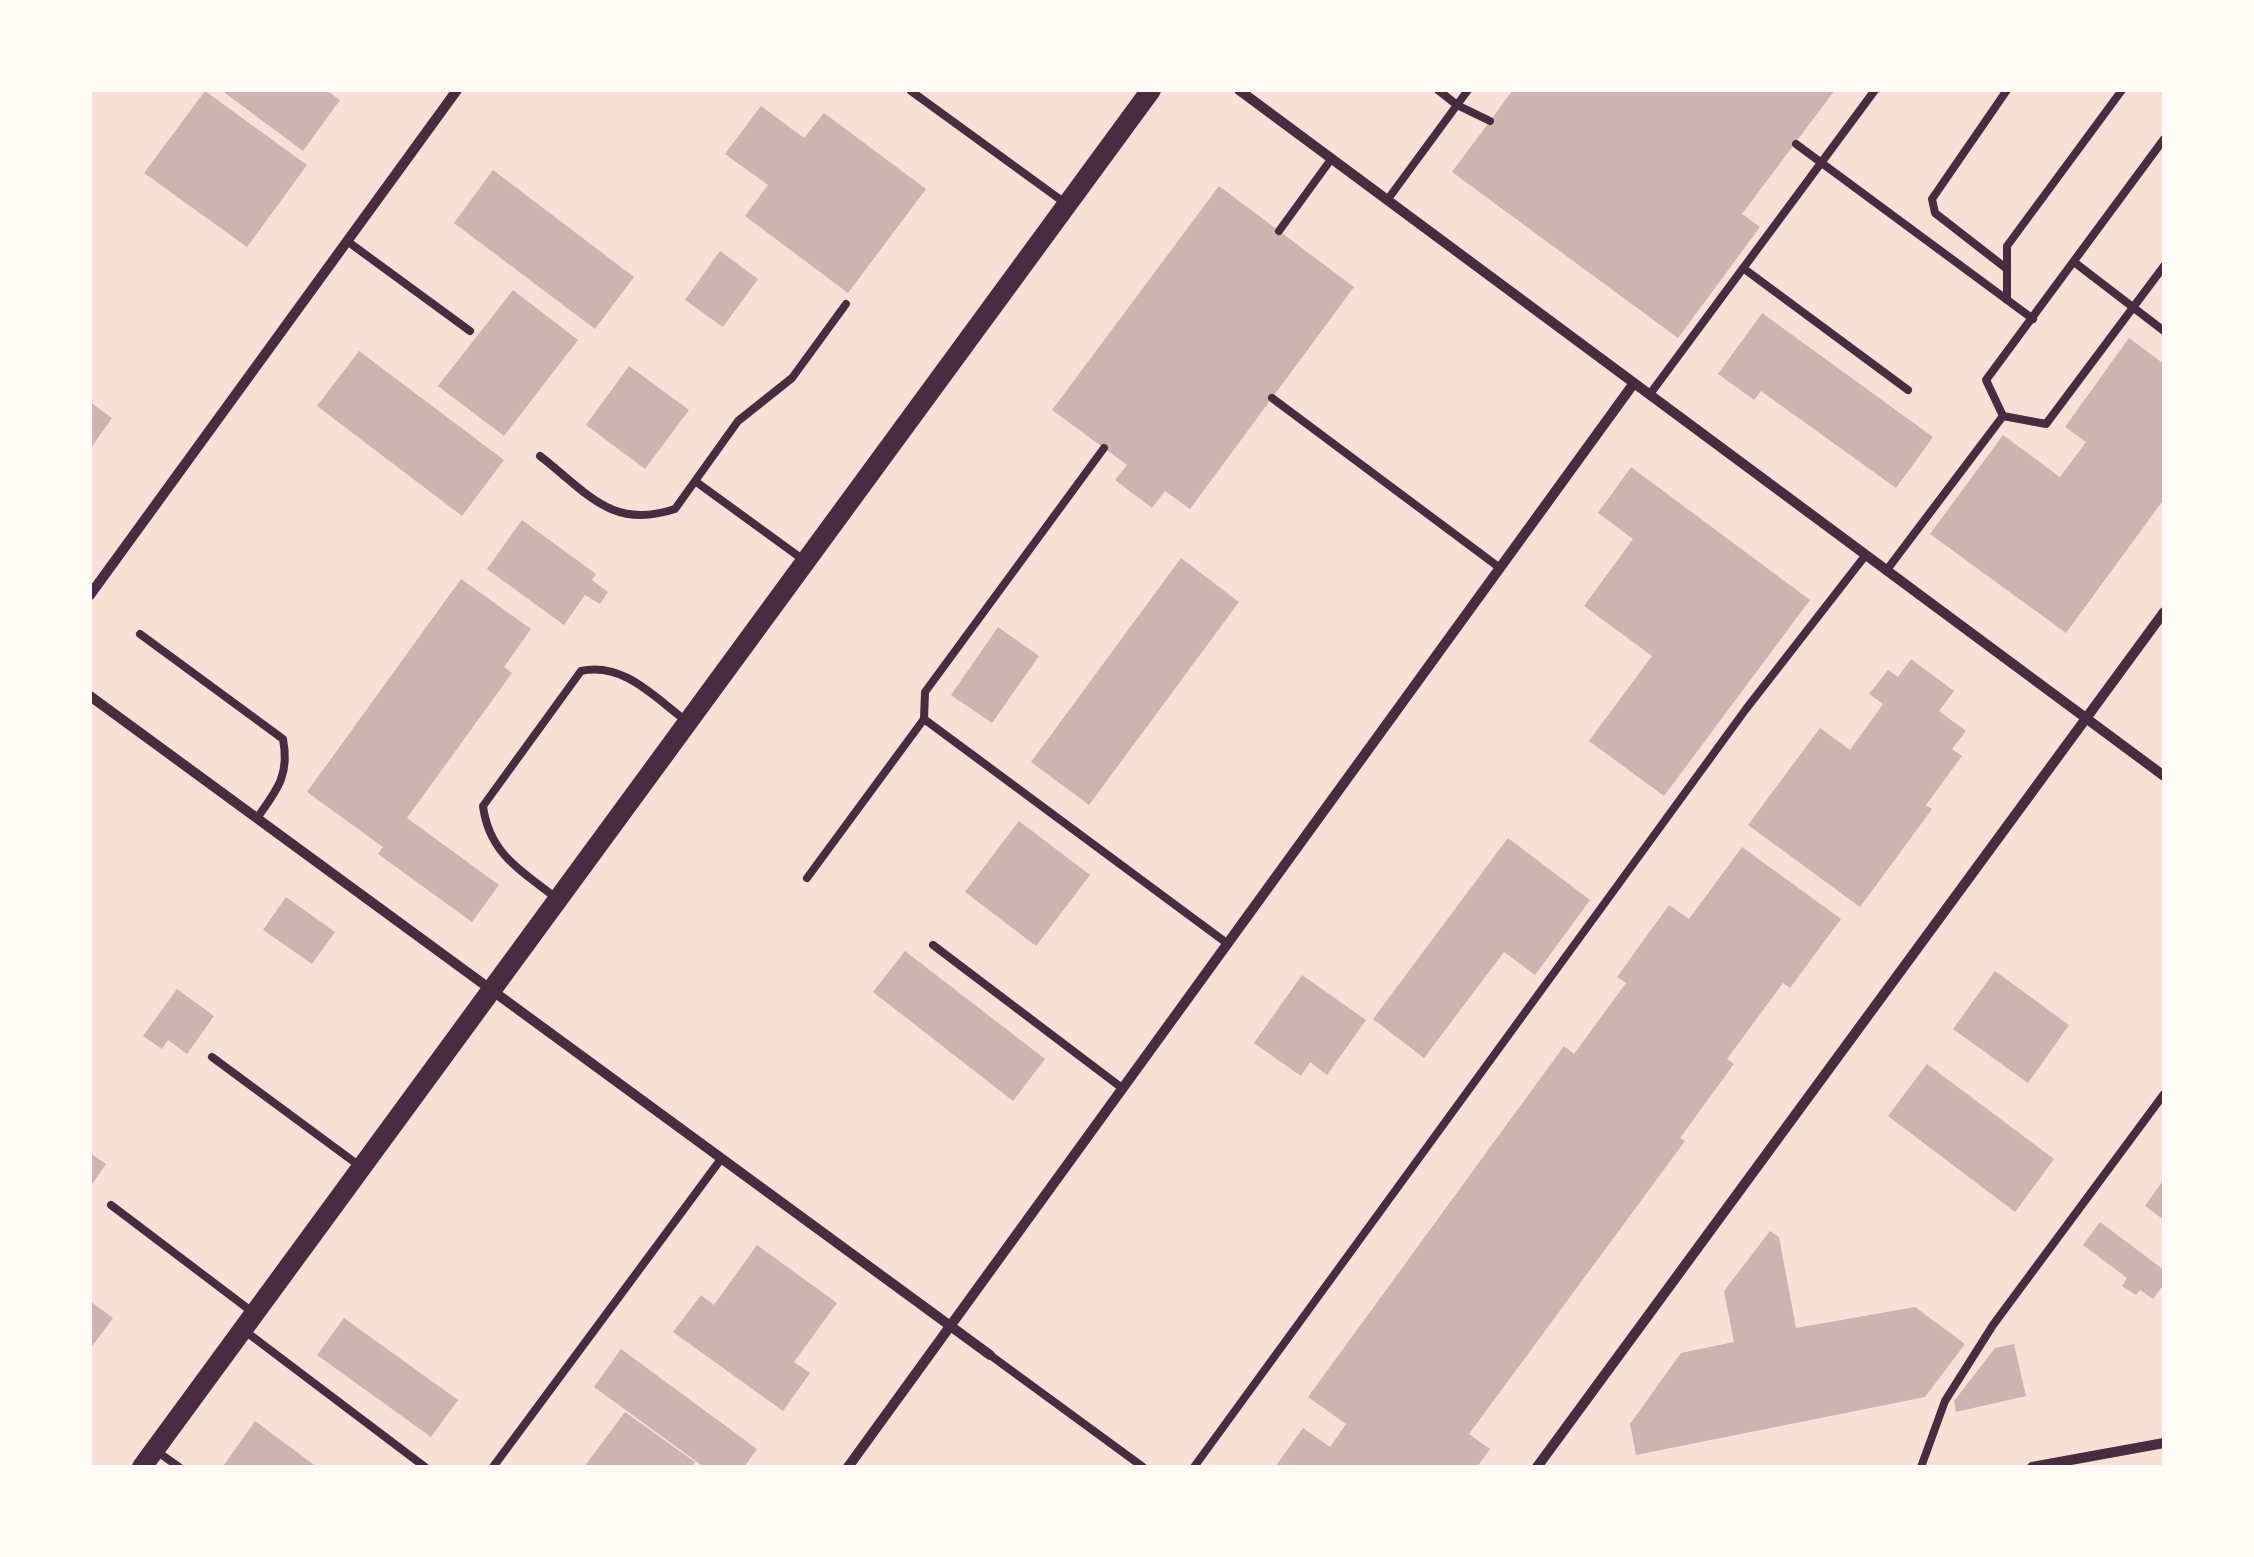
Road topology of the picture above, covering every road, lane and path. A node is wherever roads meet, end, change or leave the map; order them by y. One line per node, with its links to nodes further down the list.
1 (457, 90): 18 (street)
2 (1150, 90): 16 (main road)
3 (1239, 90): 14 (street)
4 (1438, 90): 10 (lane)
5 (1468, 90): 10 (lane)
6 (1876, 90): 21 (lane)
7 (2007, 90): 22 (lane)
8 (2122, 90): 22 (lane)
9 (911, 91): 16 (lane)
10 (1457, 104): 11 (lane); 15 (lane)
11 (1490, 121)
12 (2164, 139): 19 (lane)
13 (1796, 144): 23 (lane)
14 (1332, 158): 15 (street); 17 (lane)
15 (1388, 200): 29 (street)
16 (1067, 204): 38 (main road)
17 (1278, 230)
18 (347, 241): 27 (lane); 41 (street)
19 (2074, 262): 25 (lane); 26 (lane)
20 (2164, 266): 25 (lane)
21 (1743, 268): 30 (lane); 31 (lane)
22 (2007, 269): 23 (lane)
23 (2007, 300): 26 (lane)
24 (846, 304): 36 (lane)
25 (2133, 307): 28 (lane); 33 (lane)
26 (2032, 319): 33 (lane)
27 (470, 331)
28 (2164, 331)
29 (1634, 383): 31 (street); 39 (street)
30 (1908, 390)
31 (1650, 394): 37 (street)
32 (1272, 398): 39 (lane)
33 (2003, 416): 40 (lane)
34 (1104, 448): 45 (lane)
35 (540, 456): 36 (lane)
36 (696, 481): 38 (lane)
37 (1865, 556): 40 (street); 71 (lane)
38 (806, 562): 47 (main road)
39 (1500, 568): 52 (street)
40 (1886, 572): 46 (street)
41 (90, 594)
42 (2164, 612): 46 (street)
43 (140, 634): 49 (lane)
44 (90, 696): 49 (street)
45 (924, 719): 50 (lane); 52 (lane)
46 (2083, 719): 48 (street); 72 (street)
47 (689, 722): 51 (main road); 51 (lane)
48 (2164, 776)
49 (256, 818): 54 (street)
50 (807, 878)
51 (559, 900): 54 (main road)
52 (1228, 944): 56 (street)
53 (932, 945): 56 (lane)
54 (493, 991): 58 (street); 59 (main road)
55 (212, 1057): 59 (lane)
56 (1122, 1088): 62 (street)
57 (2164, 1094): 73 (lane)
58 (722, 1159): 62 (street); 68 (lane)
59 (362, 1168): 61 (main road)
60 (111, 1205): 61 (lane)
61 (249, 1322): 65 (main road); 67 (lane)
62 (950, 1326): 63 (street); 69 (street)
63 (990, 1355): 70 (lane)
64 (2164, 1443): 74 (street)
65 (149, 1458): 66 (lane)
66 (180, 1467)
67 (425, 1467)
68 (493, 1467)
69 (848, 1467)
70 (1143, 1467)
71 (1194, 1467)
72 (1537, 1467)
73 (1921, 1467)
74 (2032, 1467)

